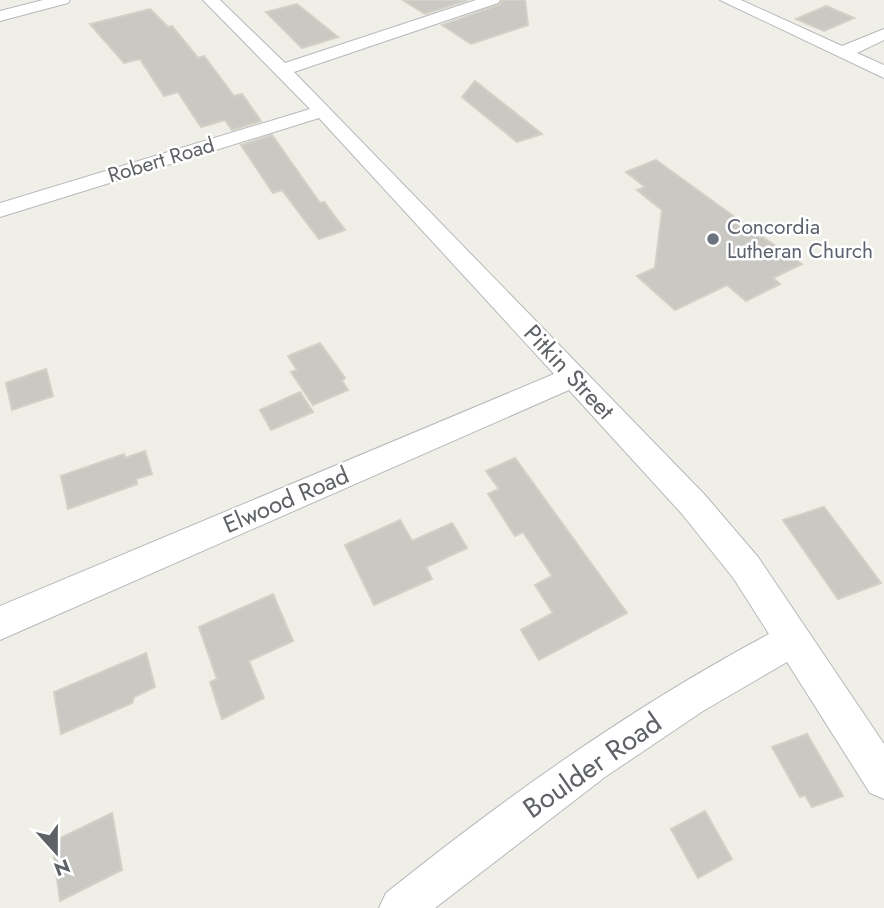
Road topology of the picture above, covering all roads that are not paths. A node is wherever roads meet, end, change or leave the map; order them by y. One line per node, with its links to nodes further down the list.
1 (62, 0): 5 (street)
2 (211, 0): 8 (street, Pitkin Street)
3 (492, 0): 8 (street)
4 (728, 0): 7 (street)
5 (0, 16)
6 (884, 34): 7 (street)
7 (842, 53): 9 (street)
8 (282, 70): 10 (street, Pitkin Street)
9 (884, 72)
10 (323, 111): 11 (street, Robert Road); 12 (street, Pitkin Street)
11 (0, 210)
12 (573, 377): 13 (street, Elwood Road); 14 (street, Pitkin Street)
13 (0, 624)
14 (794, 639): 15 (street, Pitkin Street); 16 (street, Boulder Road)
15 (884, 779)
16 (401, 908)

